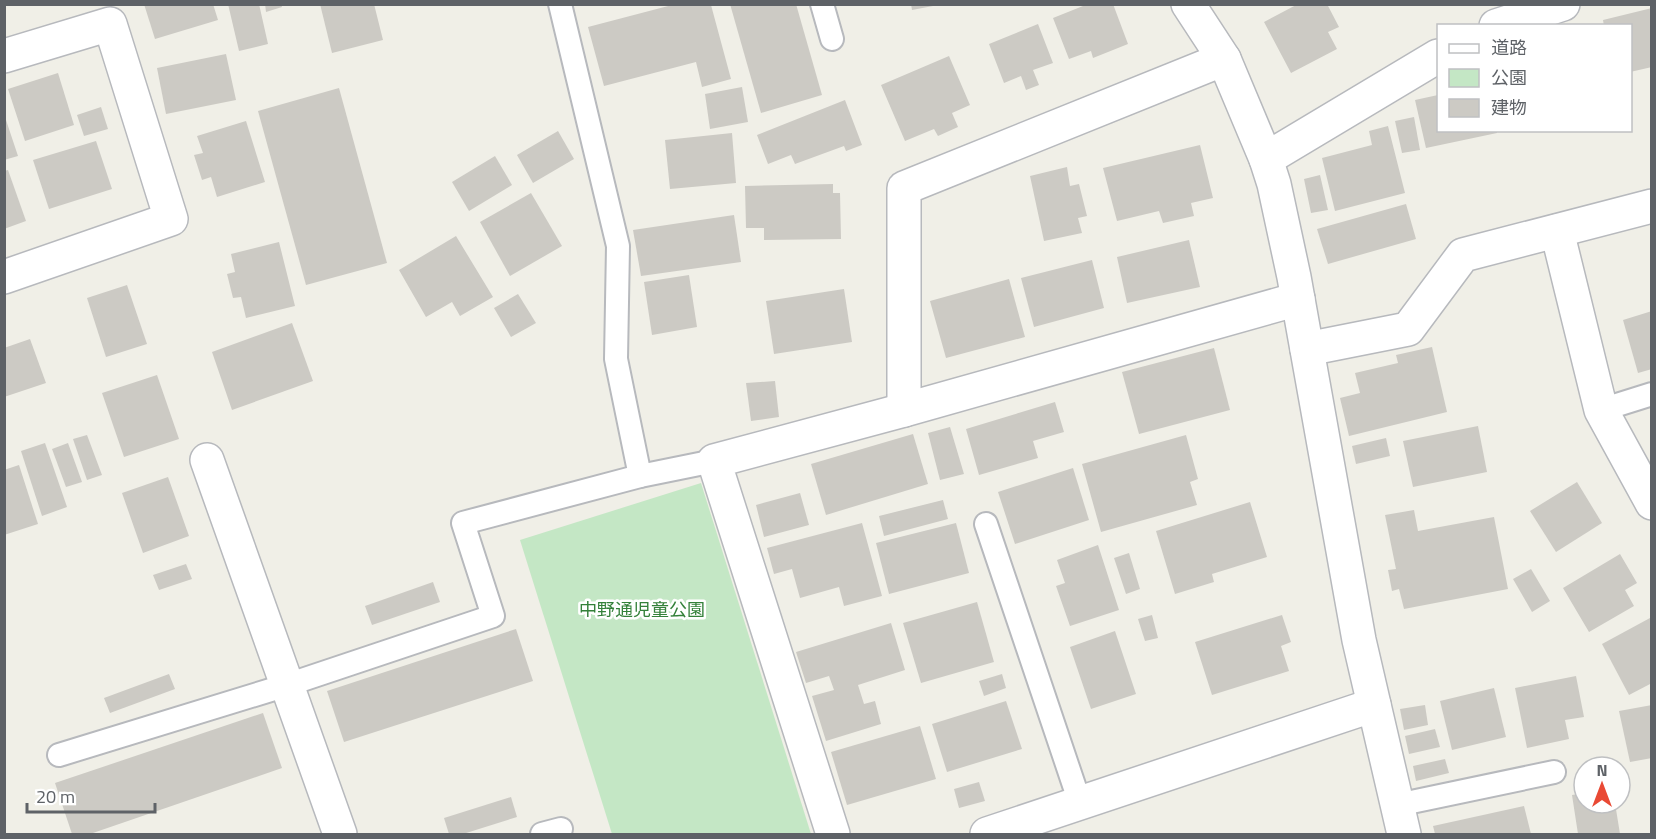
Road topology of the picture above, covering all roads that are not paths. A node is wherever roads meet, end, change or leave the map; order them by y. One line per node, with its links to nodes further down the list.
1 (560, 4): 21 (lane)
2 (822, 4): 6 (lane)
3 (1188, 4): 9 (street)
4 (1563, 4): 5 (street)
5 (1502, 24)
6 (832, 39)
7 (4, 56): 13 (street)
8 (1437, 57): 10 (street)
9 (1224, 59): 10 (street); 17 (street)
10 (1266, 159): 14 (street)
11 (1652, 206): 12 (street)
12 (1557, 231): 15 (street); 18 (street)
13 (4, 277)
14 (1298, 299): 15 (street); 17 (street)
15 (1307, 349): 25 (street)
16 (1652, 394): 18 (lane)
17 (904, 410): 20 (street)
18 (1601, 410): 22 (street)
19 (207, 460): 24 (street)
20 (714, 460): 21 (lane); 31 (street)
21 (640, 476): 24 (lane)
22 (1652, 502)
23 (986, 524): 28 (lane)
24 (287, 685): 26 (lane); 30 (street)
25 (1374, 705): 28 (street); 29 (street)
26 (59, 755)
27 (1554, 772): 29 (lane)
28 (1080, 803): 32 (street)
29 (1401, 820)
30 (340, 834)
31 (833, 834)
32 (987, 834)

